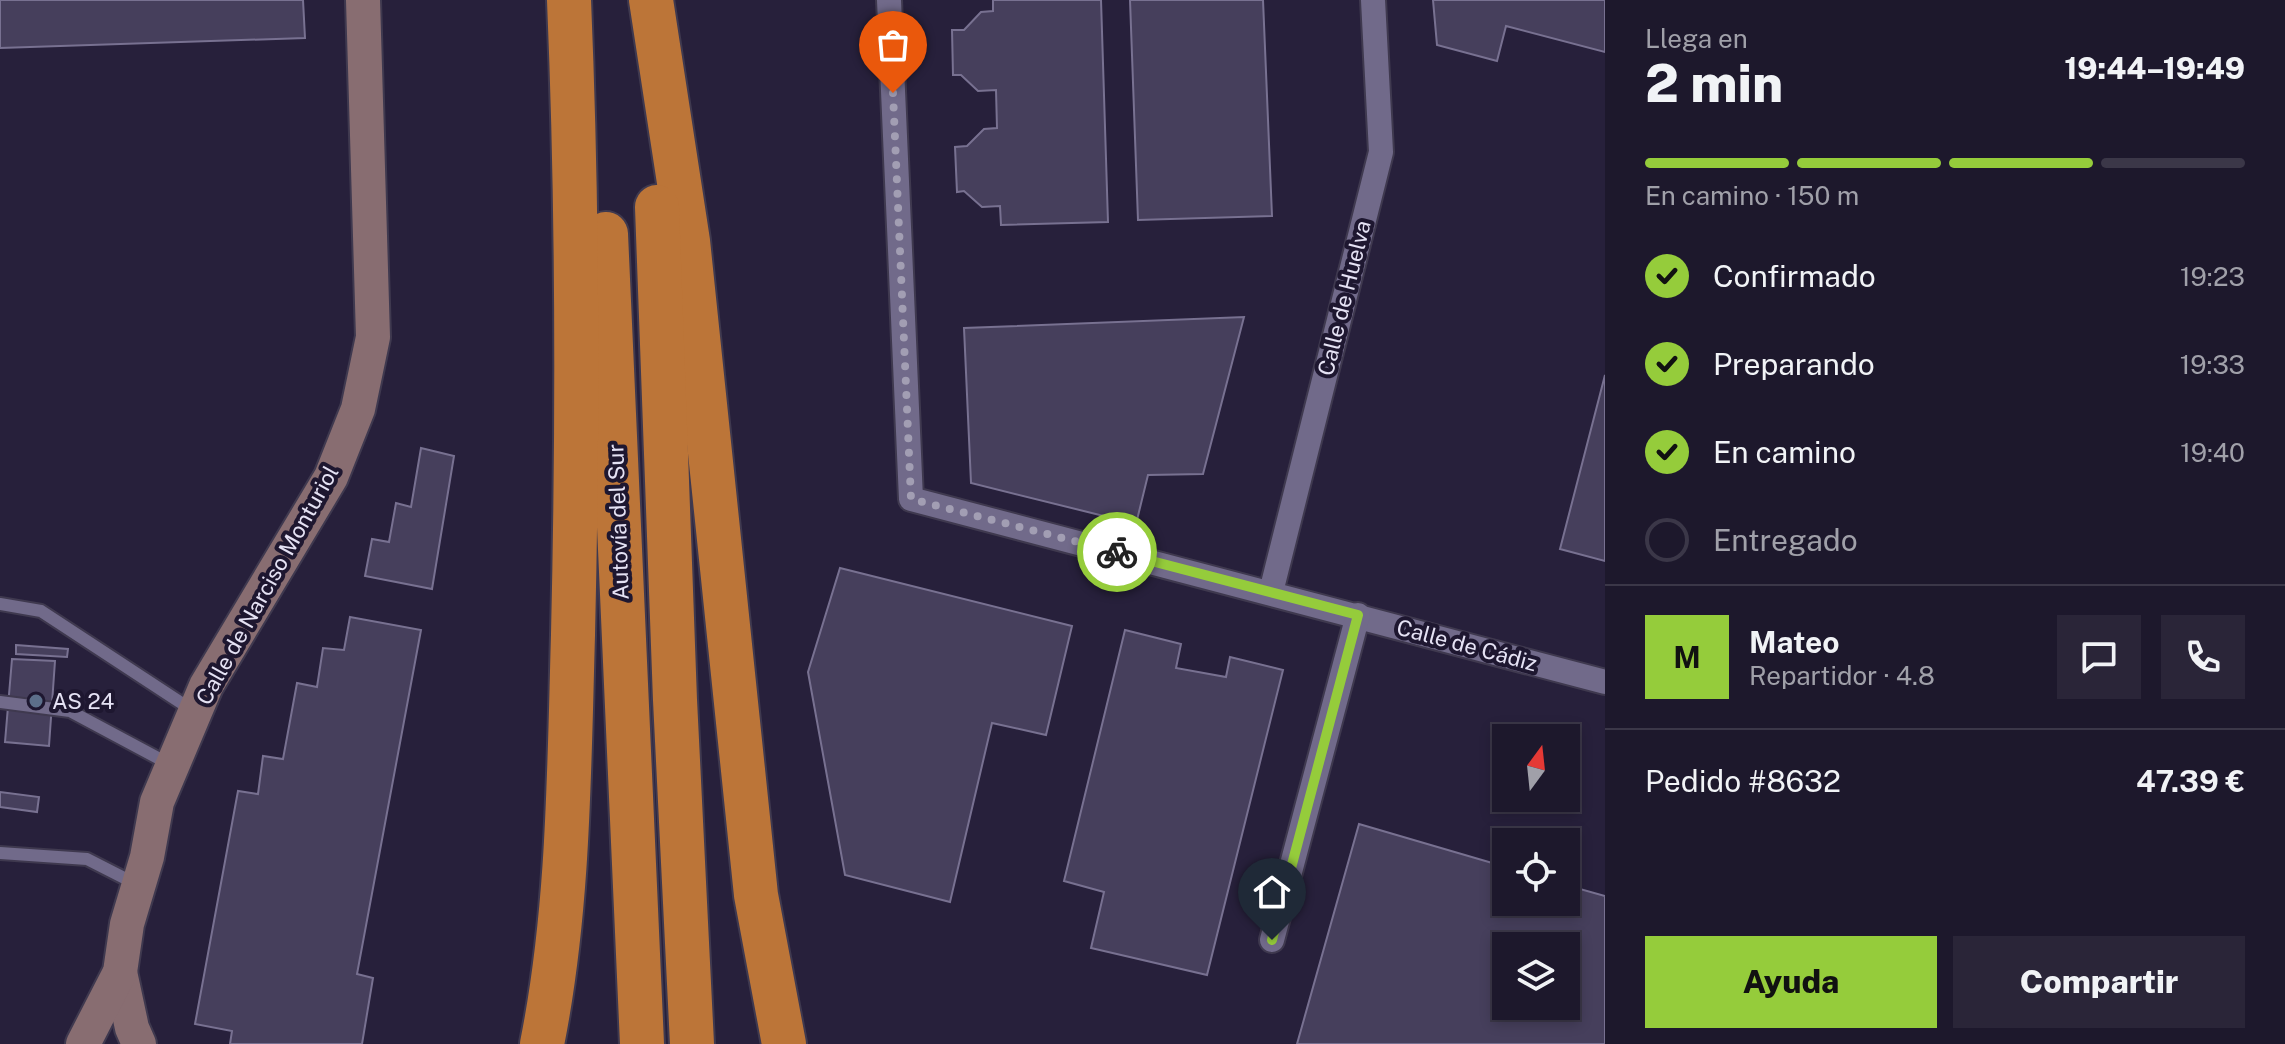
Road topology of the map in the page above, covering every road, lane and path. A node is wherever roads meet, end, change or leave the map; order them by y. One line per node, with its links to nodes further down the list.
1 (363, 0): 12 (street, Calle de Narciso Monturiol)
2 (569, 0): 20 (highway)
3 (597, 0): 21 (highway, Autovía del Sur)
4 (651, 0): 22 (highway); 23 (highway)
5 (889, 0): 7 (street, Calle de Cádiz)
6 (1373, 0): 7 (street, Calle de Huelva)
7 (1271, 592): 9 (street, Calle de Cádiz)
8 (0, 604): 12 (lane)
9 (1358, 615): 10 (street, Calle de Cádiz); 16 (street)
10 (1605, 682)
11 (0, 702): 13 (lane)
12 (195, 712): 13 (street, Calle de Narciso Monturiol)
13 (173, 766): 15 (street, Calle de Narciso Monturiol)
14 (0, 853): 15 (lane)
15 (138, 885): 17 (street, Calle de Narciso Monturiol)
16 (1272, 940)
17 (120, 972): 18 (street, Calle de Narciso Monturiol); 19 (street, Calle de Narciso Monturiol)
18 (83, 1044)
19 (139, 1044)
20 (542, 1044)
21 (642, 1044)
22 (692, 1044)
23 (784, 1044)

